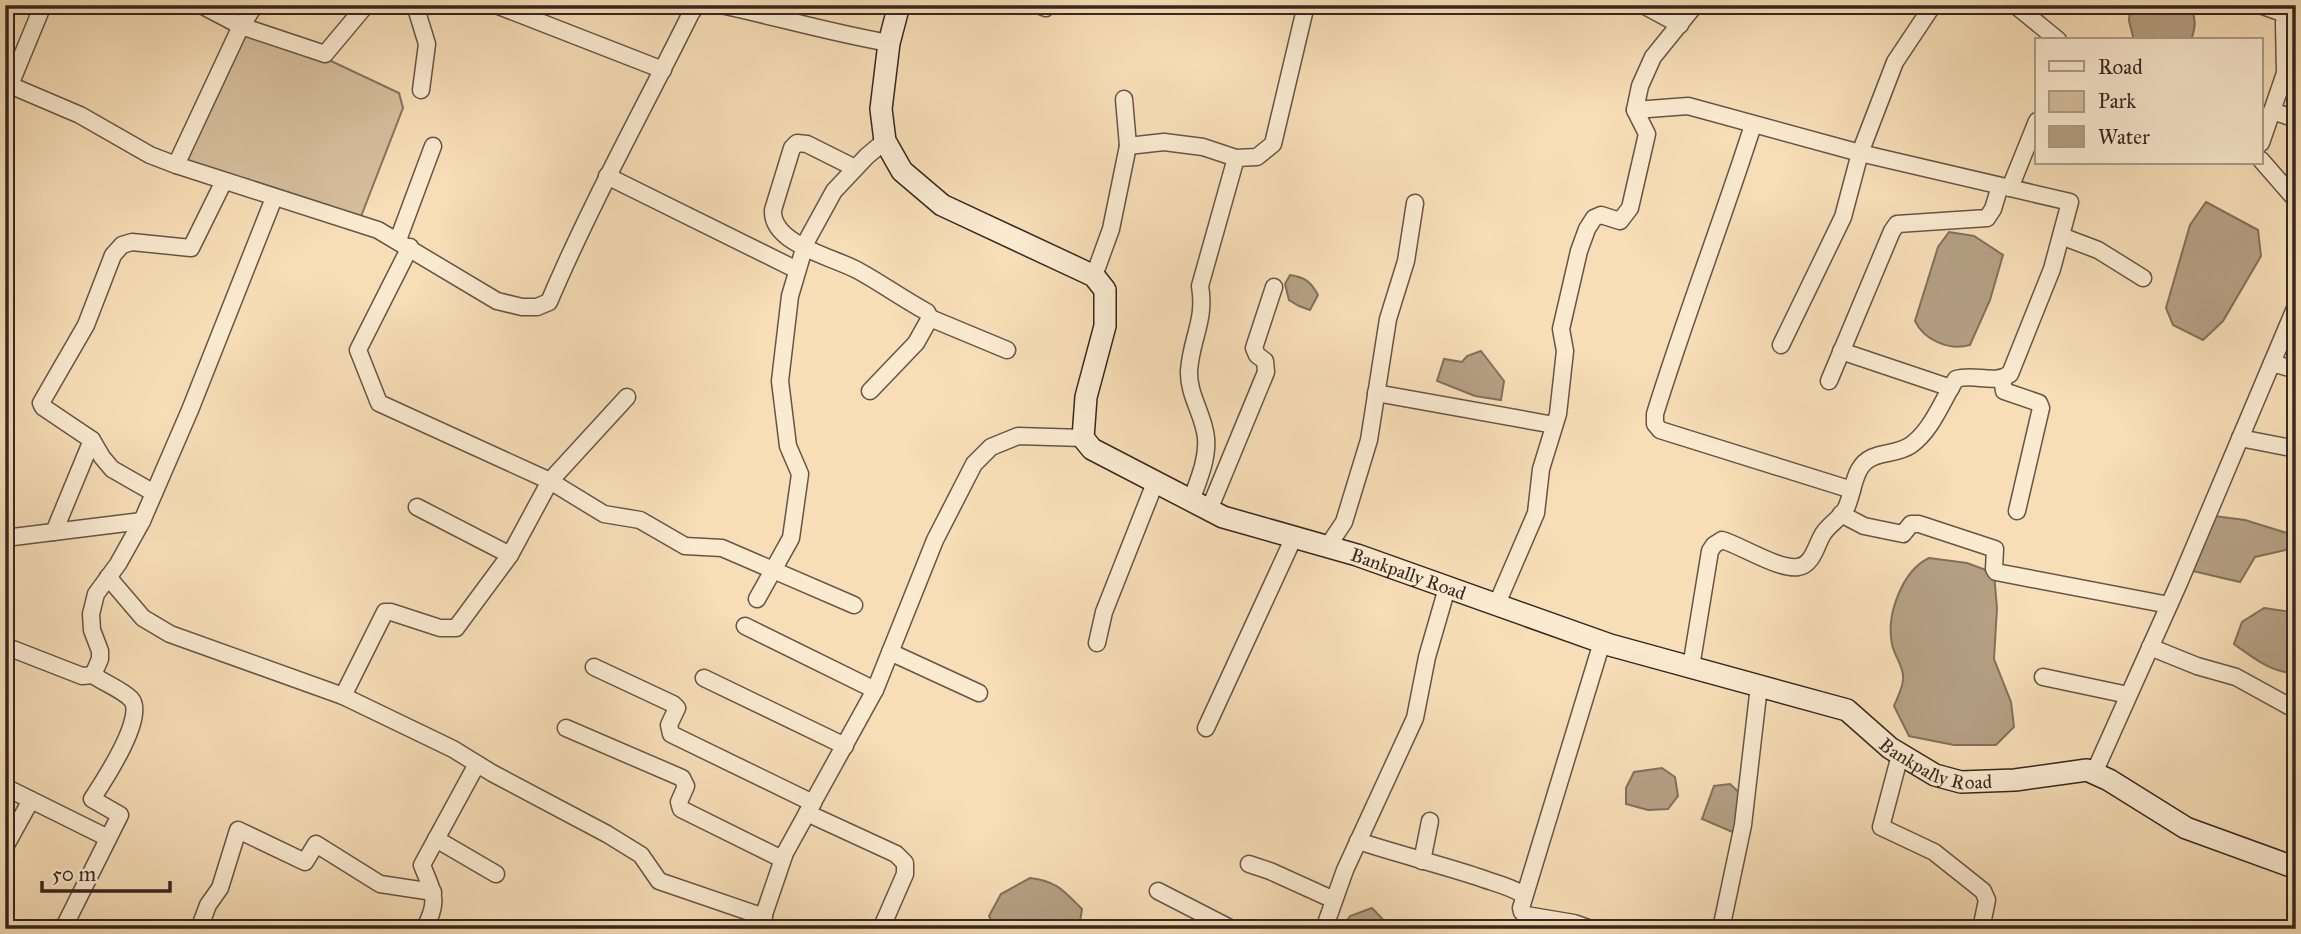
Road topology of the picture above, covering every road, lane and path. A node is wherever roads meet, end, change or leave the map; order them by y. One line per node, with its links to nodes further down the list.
1 (43, 5): 22 (street)
2 (201, 5): 18 (street)
3 (255, 5): 18 (street)
4 (366, 5): 18 (street)
5 (415, 5): 23 (street)
6 (496, 5): 21 (street)
7 (697, 5): 21 (street)
8 (721, 5): 20 (street)
9 (899, 5): 20 (street)
10 (1306, 5): 35 (street)
11 (1643, 5): 17 (street)
12 (1695, 5): 17 (street)
13 (1933, 5): 34 (street)
14 (2015, 5): 19 (street)
15 (2260, 5): 16 (street)
16 (2286, 10): 26 (street)
17 (1680, 24): 25 (street)
18 (241, 26): 37 (street)
19 (2056, 38)
20 (889, 43): 31 (street)
21 (663, 70): 39 (street)
22 (8, 84): 37 (street)
23 (421, 90)
24 (1124, 99): 33 (street)
25 (1635, 110): 28 (street); 65 (street)
26 (2272, 111): 27 (street); 30 (street)
27 (2296, 119)
28 (1753, 125): 34 (street); 72 (street)
29 (2035, 125): 41 (street)
30 (2262, 140)
31 (885, 141): 38 (street); 49 (street)
32 (433, 146): 46 (street)
33 (1128, 146): 35 (street); 49 (street)
34 (1860, 153): 41 (street); 54 (street)
35 (1236, 158): 74 (street)
36 (2262, 161): 43 (street)
37 (176, 165): 40 (street)
38 (855, 168): 47 (street); 47 (street)
39 (607, 176): 46 (street); 48 (street)
40 (224, 181): 42 (street); 68 (street)
41 (2005, 187): 45 (street); 56 (street)
42 (274, 198): 46 (street); 73 (street)
43 (2296, 200)
44 (1415, 204): 63 (street)
45 (2061, 236): 50 (street); 59 (street)
46 (404, 244): 70 (street)
47 (804, 248): 48 (street); 53 (street)
48 (797, 270): 84 (street)
49 (1094, 276): 66 (street)
50 (2143, 278)
51 (1274, 287): 74 (street)
52 (2296, 306): 57 (street)
53 (930, 318): 55 (street); 62 (street)
54 (1781, 345)
55 (1007, 350)
56 (1841, 351): 60 (street); 61 (street)
57 (2272, 363): 58 (street); 67 (street)
58 (2296, 370)
59 (2002, 379): 61 (street); 76 (street)
60 (1829, 381)
61 (1951, 388): 72 (street)
62 (870, 391)
63 (1376, 393): 65 (street); 82 (street)
64 (627, 397): 70 (street)
65 (1554, 425): 90 (street)
66 (1083, 438): 71 (street, Bankpally Road); 96 (street)
67 (2240, 438): 69 (street); 89 (street)
68 (92, 440): 73 (street); 79 (street)
69 (2296, 449)
70 (550, 481): 83 (street); 84 (street)
71 (1155, 483): 74 (street, Bankpally Road); 93 (street)
72 (1852, 489): 77 (street)
73 (154, 493): 78 (street)
74 (1200, 505): 80 (street, Bankpally Road)
75 (417, 507): 83 (street)
76 (2017, 511)
77 (1841, 514): 89 (street); 98 (street)
78 (142, 521): 79 (street); 85 (street)
79 (54, 532): 81 (street)
80 (1294, 537): 82 (street, Bankpally Road); 109 (street)
81 (5, 538)
82 (1328, 546): 86 (street, Bankpally Road)
83 (510, 555): 106 (street)
84 (774, 569): 87 (street); 88 (street)
85 (108, 578): 99 (street); 106 (street)
86 (1447, 588): 90 (street, Bankpally Road); 120 (street)
87 (757, 599)
88 (854, 605)
89 (2169, 605): 95 (street)
90 (1496, 606): 92 (street, Bankpally Road)
91 (745, 626): 103 (street)
92 (1602, 642): 98 (street, Bankpally Road); 129 (street)
93 (1097, 643)
94 (5, 646): 99 (street)
95 (2150, 647): 105 (street); 107 (street)
96 (890, 652): 103 (street); 104 (street)
97 (594, 667): 116 (street)
98 (1691, 667): 102 (street, Bankpally Road)
99 (93, 675): 118 (street)
100 (2043, 677): 105 (street)
101 (704, 678): 110 (street)
102 (1759, 686): 111 (street, Bankpally Road); 139 (street)
103 (875, 691): 110 (street)
104 (979, 693)
105 (2128, 695): 113 (street)
106 (344, 696): 112 (street)
107 (2296, 710)
108 (566, 728): 122 (street)
109 (1206, 728)
110 (845, 746): 116 (street)
111 (1900, 755): 113 (street, Bankpally Road); 140 (street)
112 (477, 764): 119 (street); 131 (street)
113 (2094, 773): 125 (street)
114 (5, 787): 115 (street)
115 (31, 800): 118 (street); 121 (street)
116 (810, 808): 122 (street); 135 (street)
117 (1430, 821): 123 (street)
118 (108, 838): 132 (street)
119 (436, 839): 126 (street); 128 (street)
120 (1358, 841): 123 (street); 130 (street)
121 (5, 847)
122 (782, 859): 131 (street)
123 (1422, 861): 129 (street)
124 (1249, 864): 130 (street)
125 (2296, 868)
126 (496, 874)
127 (1158, 891): 136 (street)
128 (433, 892): 133 (street); 134 (street)
129 (1524, 895): 138 (street)
130 (1334, 900): 137 (street)
131 (761, 923)
132 (63, 929)
133 (199, 929)
134 (424, 929)
135 (881, 929)
136 (1232, 929)
137 (1324, 929)
138 (1591, 929)
139 (1721, 929)
140 (1980, 929)

